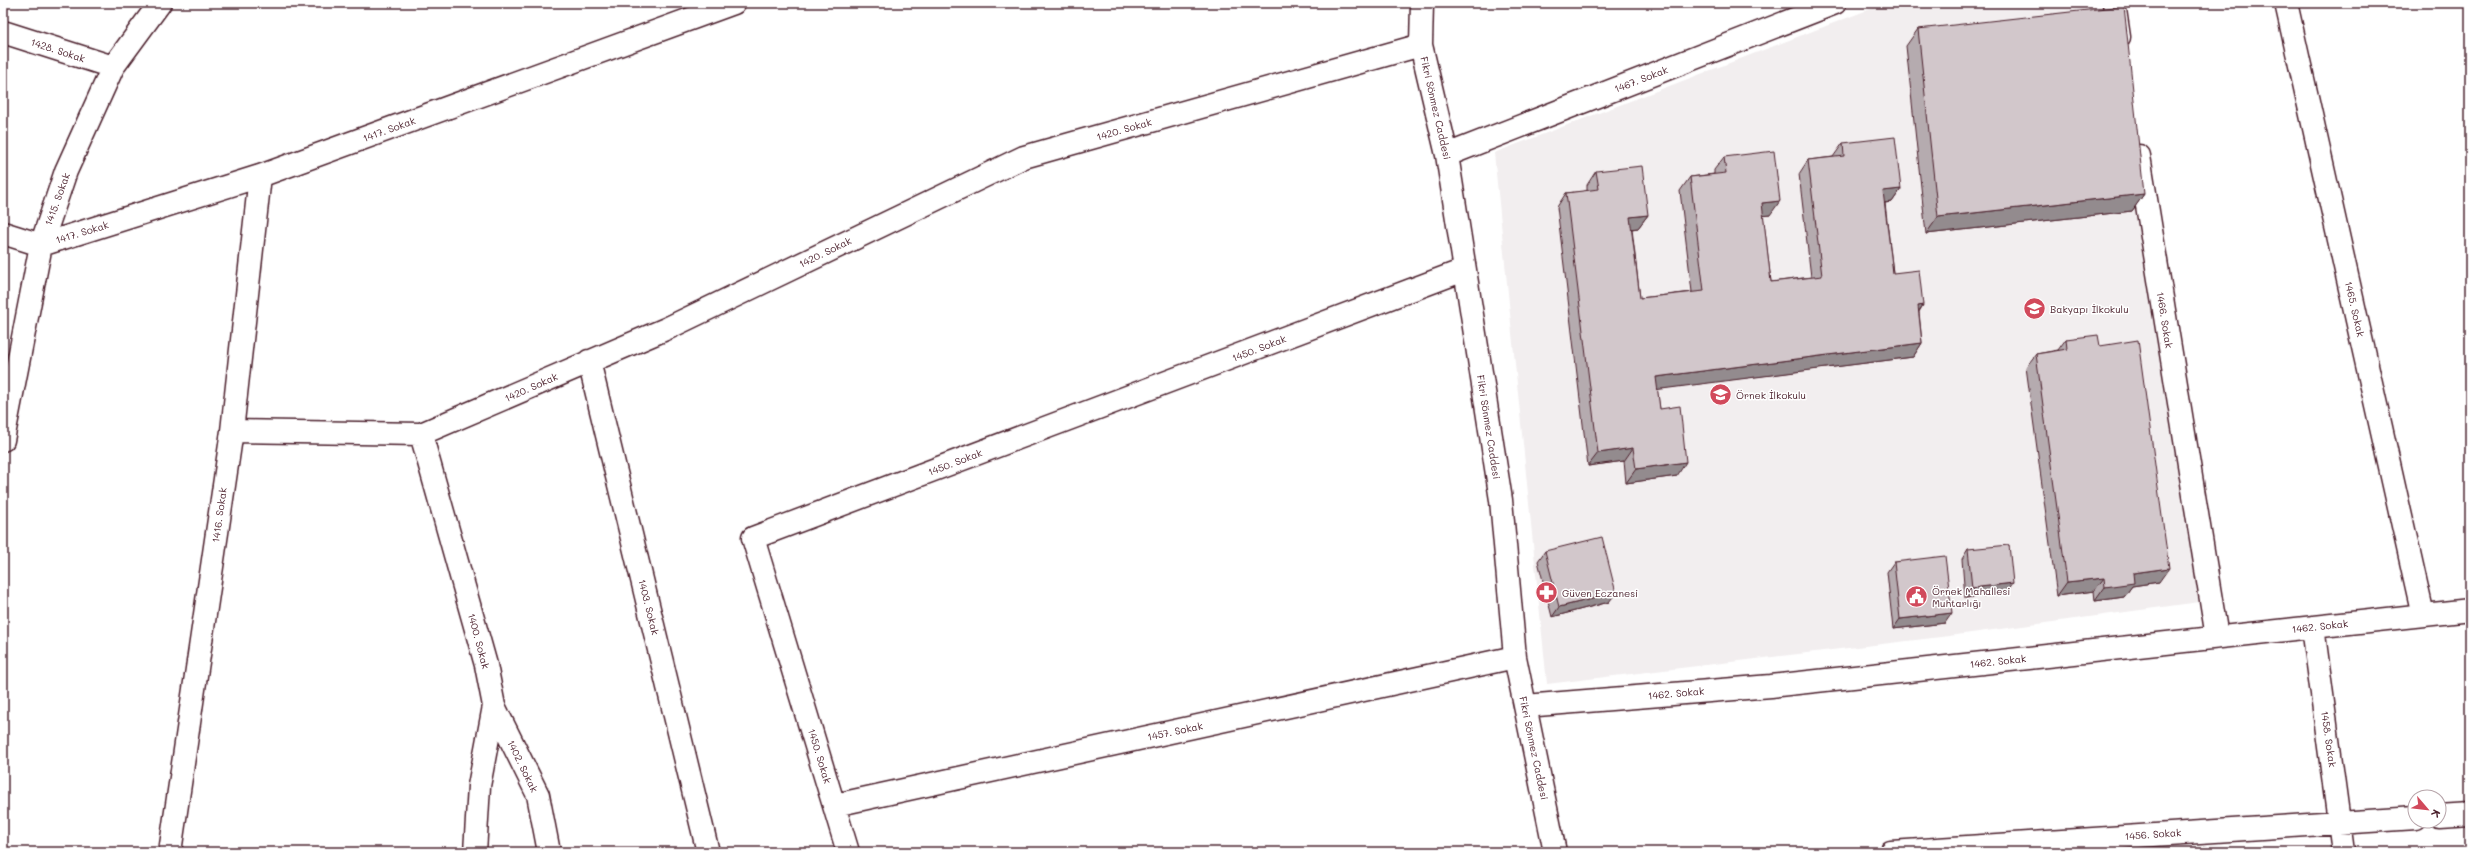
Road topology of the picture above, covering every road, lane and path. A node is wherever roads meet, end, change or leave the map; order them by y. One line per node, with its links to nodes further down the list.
1 (160, 3): 10 (street, 1415. Sokak)
2 (734, 3): 13 (street, 1417. Sokak)
3 (1422, 3): 8 (street, Fikri Sönmez Caddesi)
4 (1835, 3): 12 (street, 1467. Sokak)
5 (2114, 3): 9 (street)
6 (2286, 3): 22 (street, 1465. Sokak)
7 (3, 32): 10 (street, 1428. Sokak)
8 (1421, 45): 12 (street, Fikri Sönmez Caddesi); 17 (street, 1420. Sokak)
9 (2123, 59)
10 (113, 67): 15 (street, 1415. Sokak)
11 (2136, 137): 24 (street, 1466. Sokak)
12 (1447, 155): 16 (street, Fikri Sönmez Caddesi)
13 (260, 176): 15 (street, 1417. Sokak); 19 (street, 1416. Sokak)
14 (3, 233): 15 (street)
15 (41, 245): 18 (street, 1415. Sokak)
16 (1464, 270): 25 (street, Fikri Sönmez Caddesi); 28 (street, 1450. Sokak)
17 (589, 362): 20 (street, 1420. Sokak); 36 (street, 1403. Sokak)
18 (4, 430)
19 (232, 431): 20 (street, 1420. Sokak); 33 (street, 1416. Sokak)
20 (421, 434): 26 (street, 1400. Sokak)
21 (2470, 610): 22 (street, 1462. Sokak)
22 (2423, 615): 23 (street, 1462. Sokak)
23 (2313, 627): 24 (street, 1462. Sokak); 32 (street, 1458. Sokak)
24 (2217, 637): 27 (street, 1462. Sokak)
25 (1515, 657): 27 (street, Fikri Sönmez Caddesi); 28 (street, 1457. Sokak)
26 (494, 706): 34 (street, 1400. Sokak); 35 (street, 1402. Sokak)
27 (1525, 706): 38 (street, Fikri Sönmez Caddesi)
28 (834, 805): 37 (street, 1450. Sokak)
29 (2470, 814): 30 (street)
30 (2447, 815)
31 (2407, 818): 32 (street, 1456. Sokak)
32 (2340, 822): 39 (street, 1456. Sokak); 40 (street, 1458. Sokak)
33 (170, 852)
34 (475, 852)
35 (548, 852)
36 (708, 852)
37 (848, 852)
38 (1556, 852)
39 (1891, 852)
40 (2343, 852)

